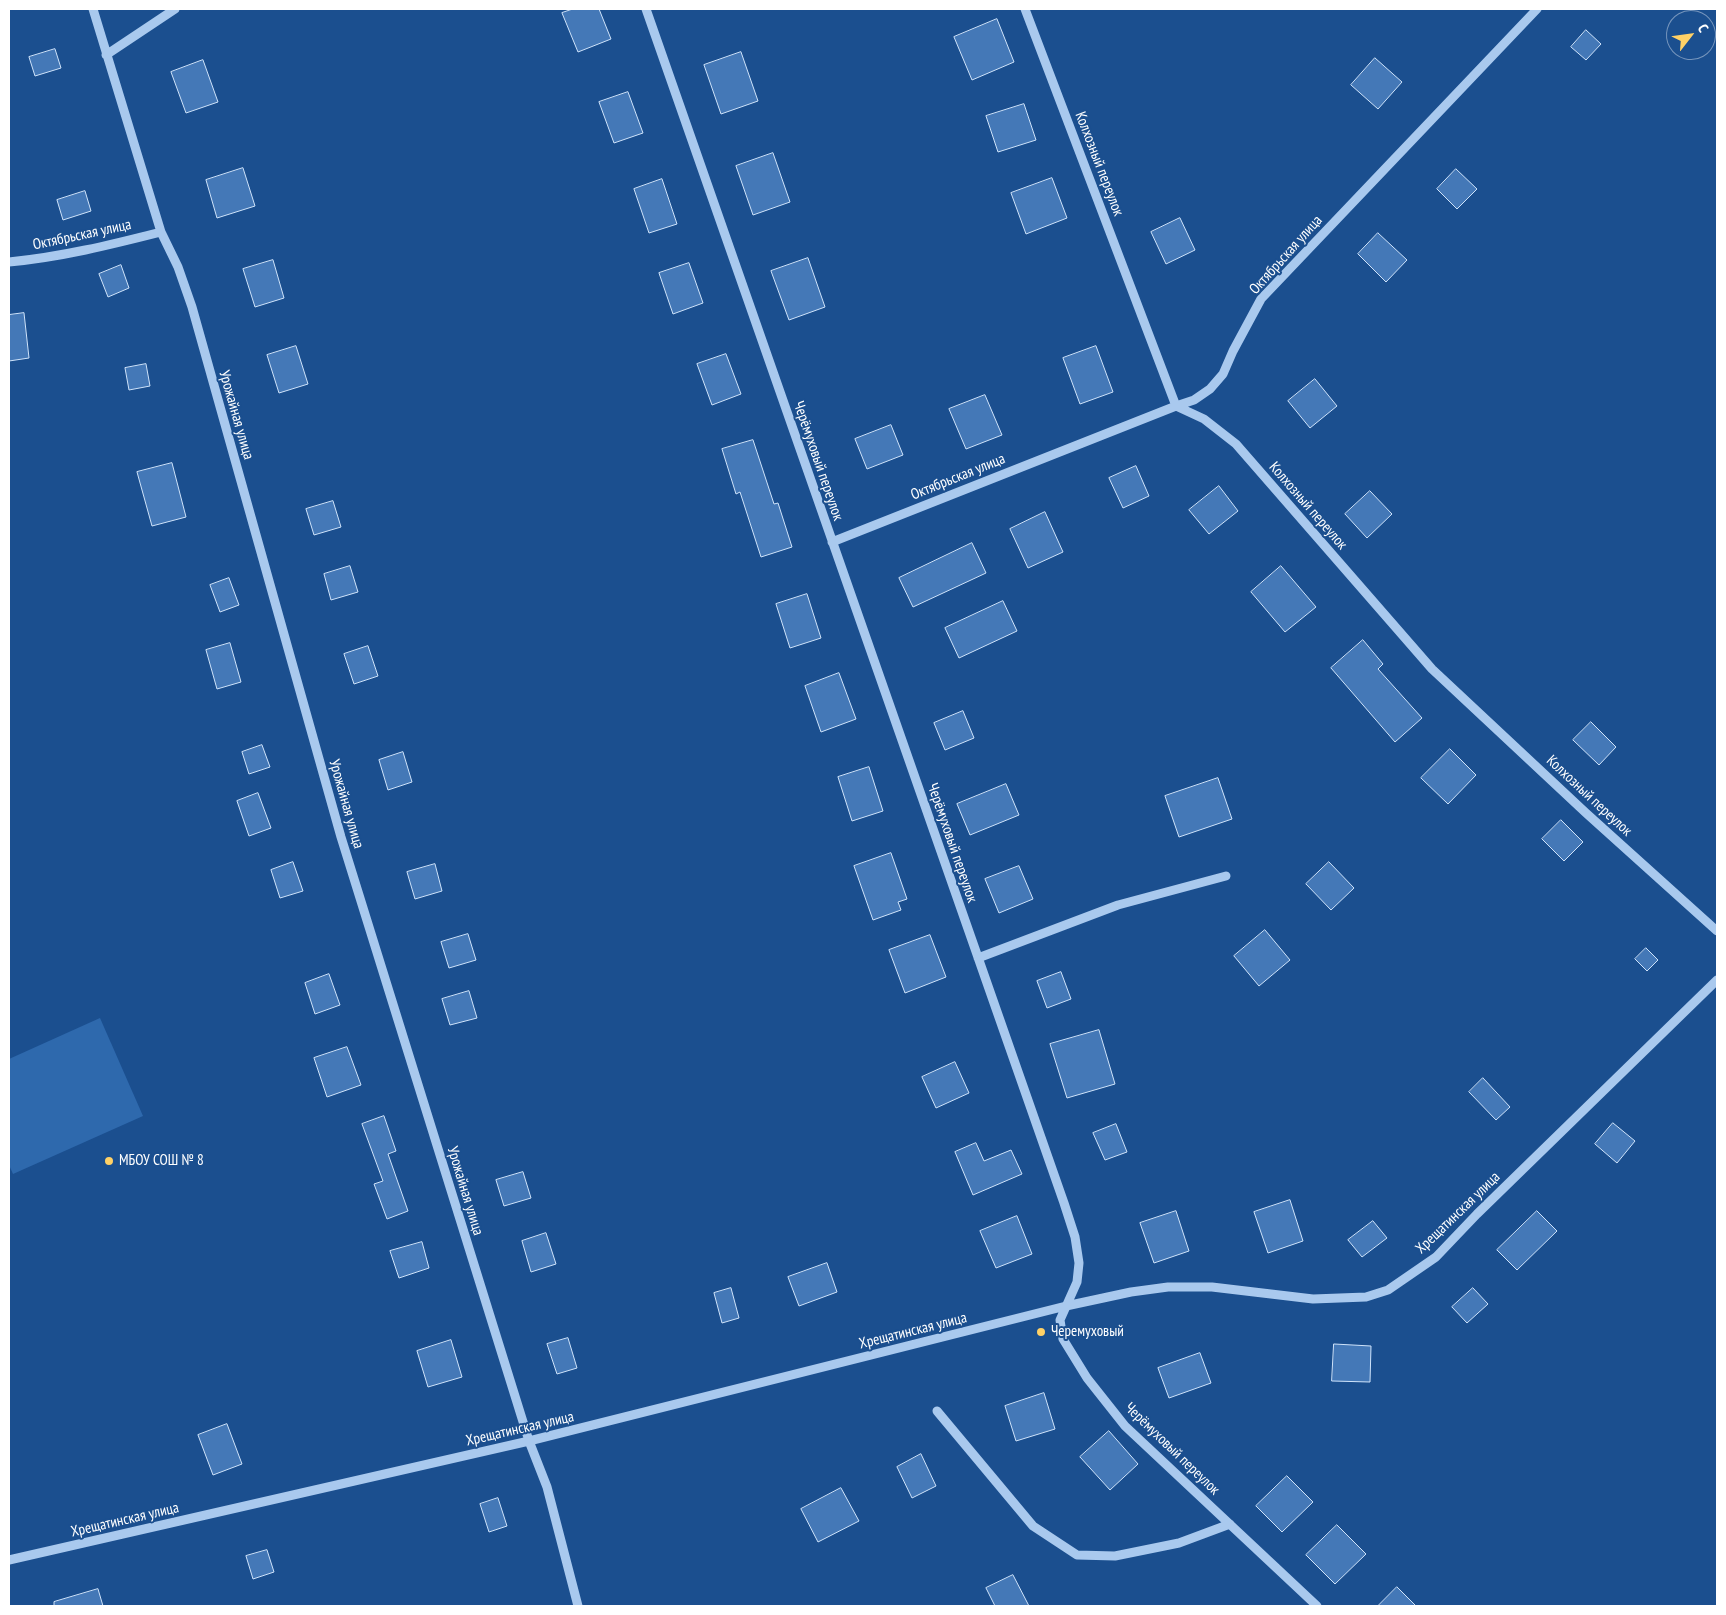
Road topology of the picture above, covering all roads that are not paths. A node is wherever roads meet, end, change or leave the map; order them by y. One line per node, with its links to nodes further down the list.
1 (93, 9): 6 (street, Урожайная улица)
2 (174, 9): 6 (street)
3 (646, 9): 10 (street, Черёмуховый переулок)
4 (1025, 9): 9 (street, Колхозный переулок)
5 (1537, 9): 9 (street, Октябрьская улица)
6 (106, 56): 7 (street, Урожайная улица)
7 (161, 232): 8 (street, Октябрьская улица); 17 (street, Урожайная улица)
8 (9, 262)
9 (1176, 406): 10 (street, Октябрьская улица); 12 (street, Колхозный переулок)
10 (832, 542): 13 (street, Черёмуховый переулок)
11 (1226, 876): 13 (street)
12 (1717, 931)
13 (978, 958): 15 (street, Черёмуховый переулок)
14 (1717, 980): 15 (street, Хрещатинская улица)
15 (1066, 1306): 17 (street, Хрещатинская улица); 18 (street, Черёмуховый переулок)
16 (937, 1411): 18 (street)
17 (529, 1441): 19 (street, Хрещатинская улица); 20 (street, Урожайная улица)
18 (1230, 1524): 21 (street, Черёмуховый переулок)
19 (9, 1560)
20 (578, 1606)
21 (1317, 1606)

